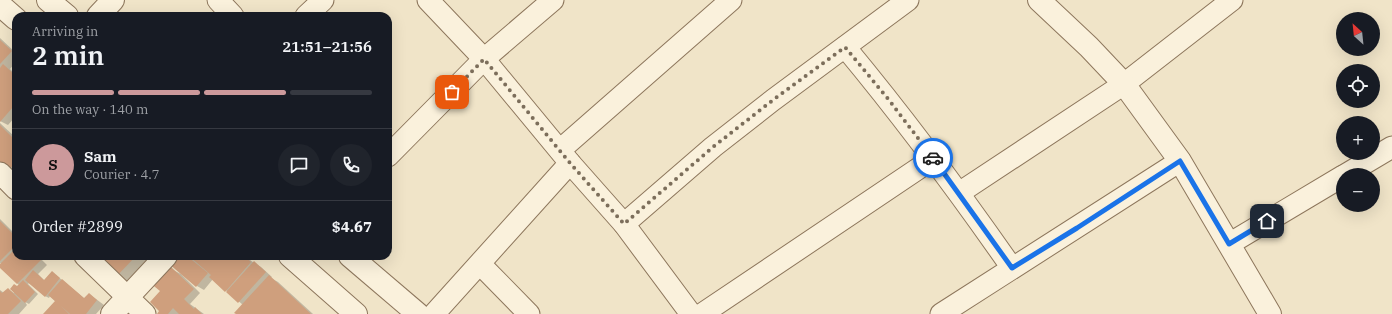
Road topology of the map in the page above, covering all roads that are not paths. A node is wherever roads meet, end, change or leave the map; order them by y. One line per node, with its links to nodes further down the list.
1 (48, 0): 12 (street)
2 (113, 0): 13 (street)
3 (218, 0): 14 (street)
4 (323, 0): 15 (street)
5 (428, 0): 18 (street)
6 (553, 0): 18 (street)
7 (731, 0): 22 (street)
8 (908, 0): 17 (street)
9 (1039, 0): 19 (street)
10 (1232, 0): 19 (street)
11 (0, 5): 16 (street)
12 (62, 12)
13 (102, 12)
14 (229, 12)
15 (310, 12)
16 (12, 16)
17 (845, 47): 23 (street); 30 (street)
18 (484, 59): 20 (street); 22 (street)
19 (1124, 84): 24 (street); 29 (street)
20 (392, 152)
21 (1389, 155): 25 (street)
22 (565, 157): 30 (street); 36 (street)
23 (934, 158): 29 (street); 46 (street)
24 (1180, 161): 31 (street); 37 (street)
25 (1361, 168)
26 (0, 173): 28 (street)
27 (1336, 181): 31 (street)
28 (12, 185)
29 (959, 193): 37 (street)
30 (624, 224): 45 (street)
31 (1229, 244): 48 (street)
32 (89, 260): 38 (street)
33 (162, 260): 38 (street)
34 (298, 260): 41 (street)
35 (355, 260): 42 (street)
36 (480, 264): 43 (street); 44 (street)
37 (1012, 268): 47 (street)
38 (128, 298): 39 (street); 40 (street)
39 (112, 314)
40 (145, 314)
41 (356, 314)
42 (418, 314)
43 (434, 314)
44 (529, 314)
45 (692, 314)
46 (702, 314)
47 (942, 314)
48 (1270, 314)

